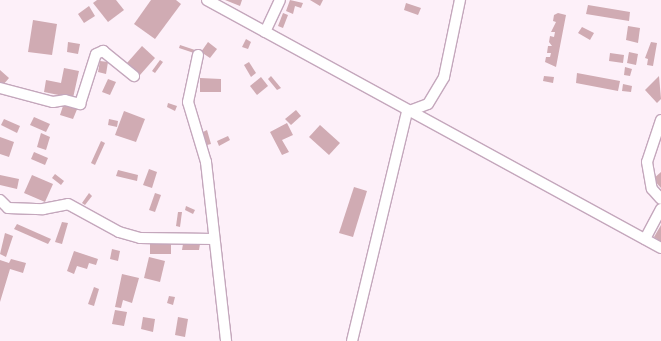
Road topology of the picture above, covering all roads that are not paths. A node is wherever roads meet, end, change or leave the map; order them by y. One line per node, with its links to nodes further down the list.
1 (207, 0): 4 (street)
2 (280, 0): 4 (street)
3 (460, 0): 8 (street)
4 (265, 32): 8 (street)
5 (198, 55): 13 (street)
6 (134, 76): 7 (street)
7 (0, 88)
8 (407, 112): 14 (street); 17 (street)
9 (661, 120): 10 (street)
10 (661, 199)
11 (0, 200): 13 (street)
12 (661, 209): 14 (street)
13 (214, 239): 16 (street)
14 (644, 239): 15 (street)
15 (661, 248)
16 (226, 341)
17 (352, 341)

